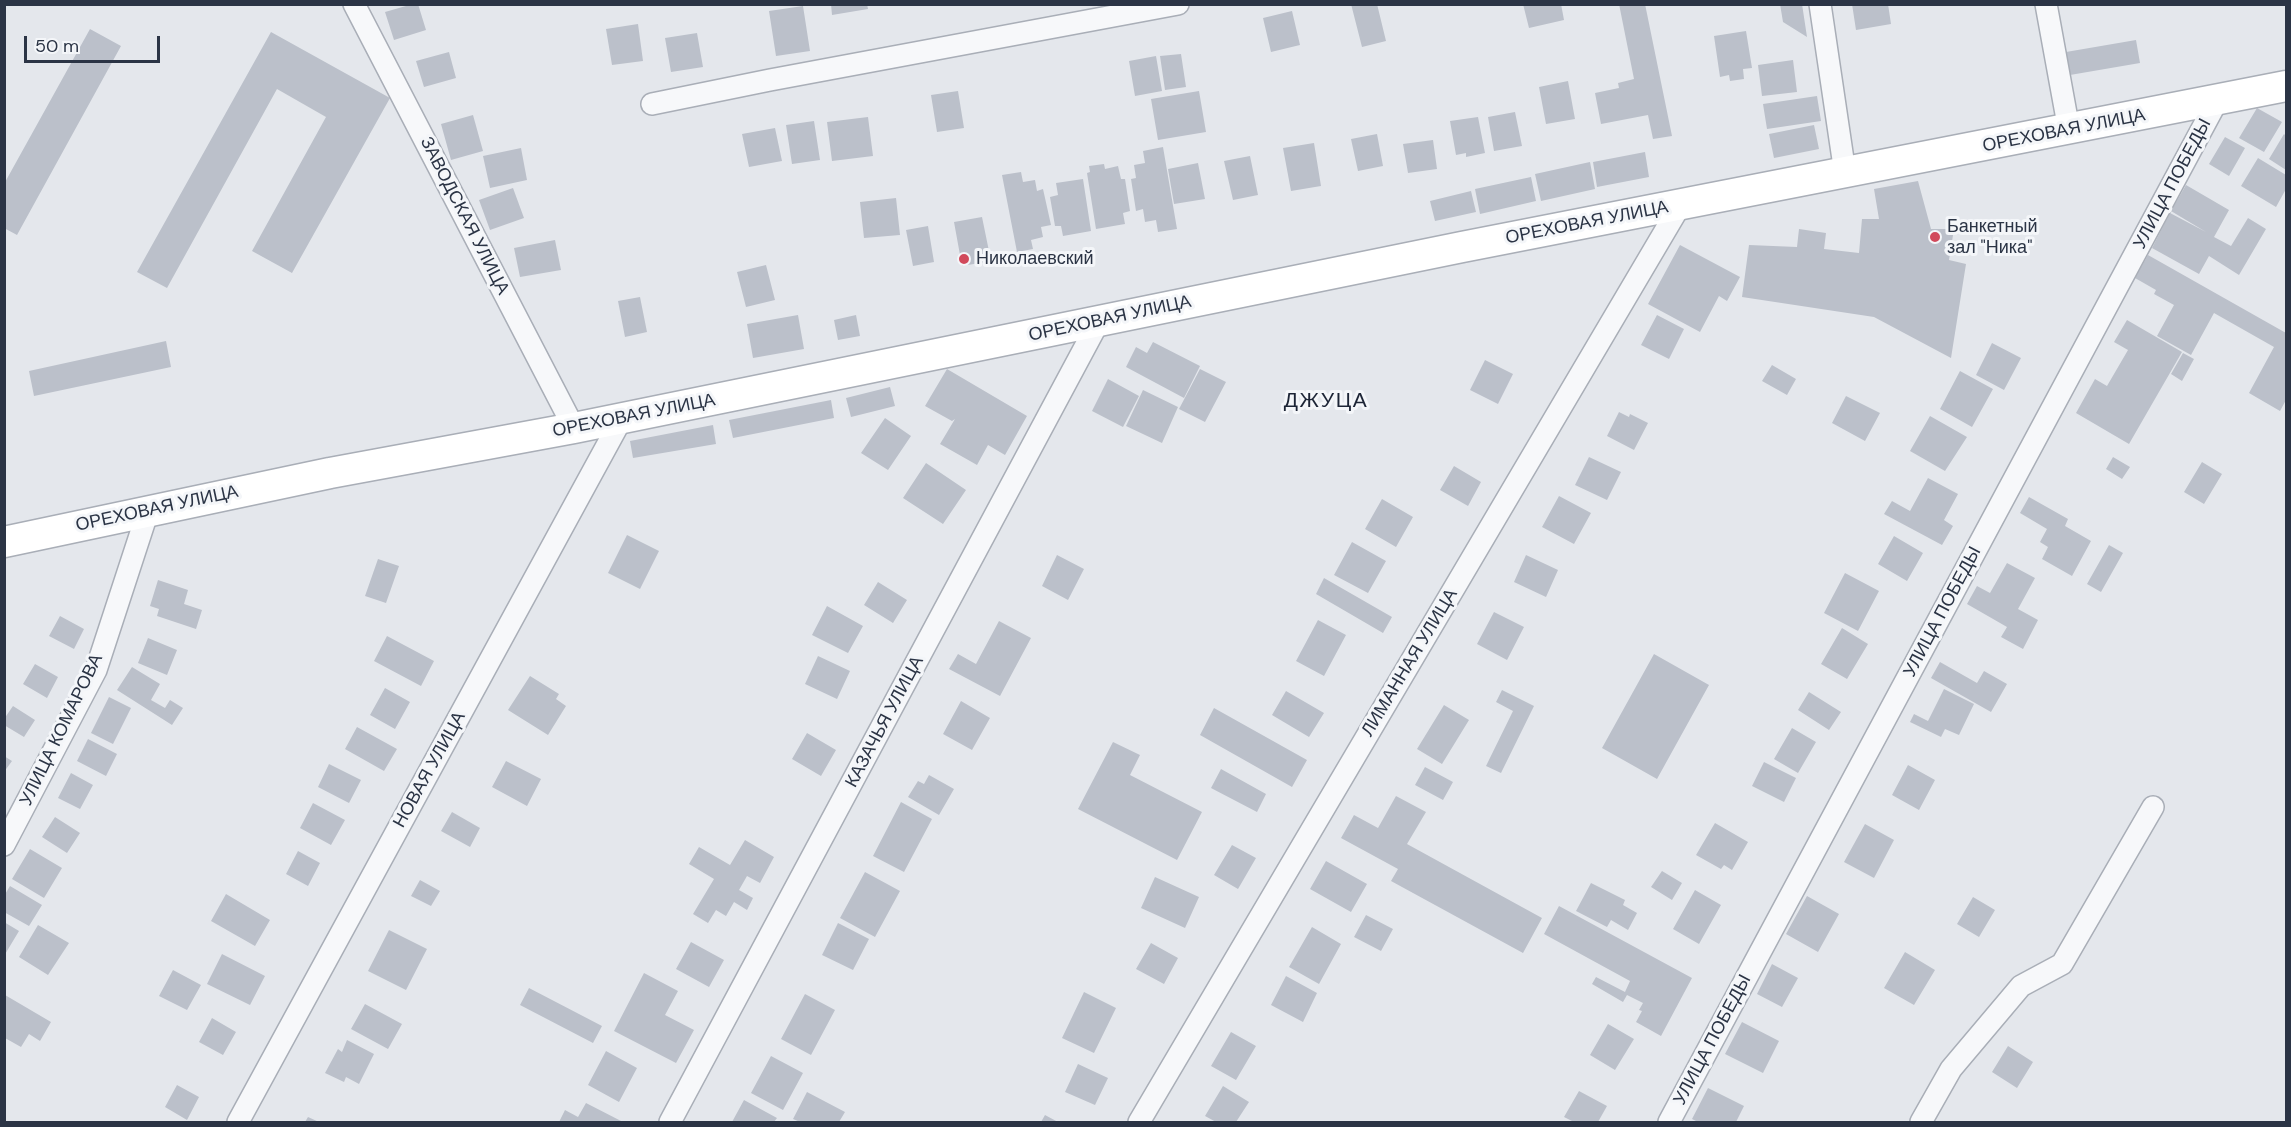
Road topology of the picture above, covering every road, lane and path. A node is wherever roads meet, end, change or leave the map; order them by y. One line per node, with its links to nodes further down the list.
1 (354, 4): 13 (street, ЗАВОДСКАЯ УЛИЦА)
2 (1178, 4): 7 (street)
3 (1820, 4): 9 (street)
4 (2046, 4): 8 (street)
5 (2286, 86): 6 (main road, ОРЕХОВАЯ УЛИЦА)
6 (2217, 101): 8 (main road, ОРЕХОВАЯ УЛИЦА); 21 (street, УЛИЦА ПОБЕДЫ)
7 (652, 104)
8 (2069, 130): 9 (main road, ОРЕХОВАЯ УЛИЦА)
9 (1845, 173): 10 (main road, ОРЕХОВАЯ УЛИЦА)
10 (1682, 204): 11 (main road, ОРЕХОВАЯ УЛИЦА); 20 (street, ЛИМАННАЯ УЛИЦА)
11 (1099, 321): 12 (main road, ОРЕХОВАЯ УЛИЦА); 19 (street, КАЗАЧЬЯ УЛИЦА)
12 (622, 418): 13 (main road, ОРЕХОВАЯ УЛИЦА); 18 (street, НОВАЯ УЛИЦА)
13 (574, 428): 14 (main road, ОРЕХОВАЯ УЛИЦА)
14 (148, 511): 15 (main road, ОРЕХОВАЯ УЛИЦА); 17 (street, УЛИЦА КОМАРОВА)
15 (4, 542)
16 (2153, 807): 22 (street)
17 (4, 844)
18 (238, 1122)
19 (670, 1122)
20 (1140, 1122)
21 (1669, 1122)
22 (1922, 1122)

